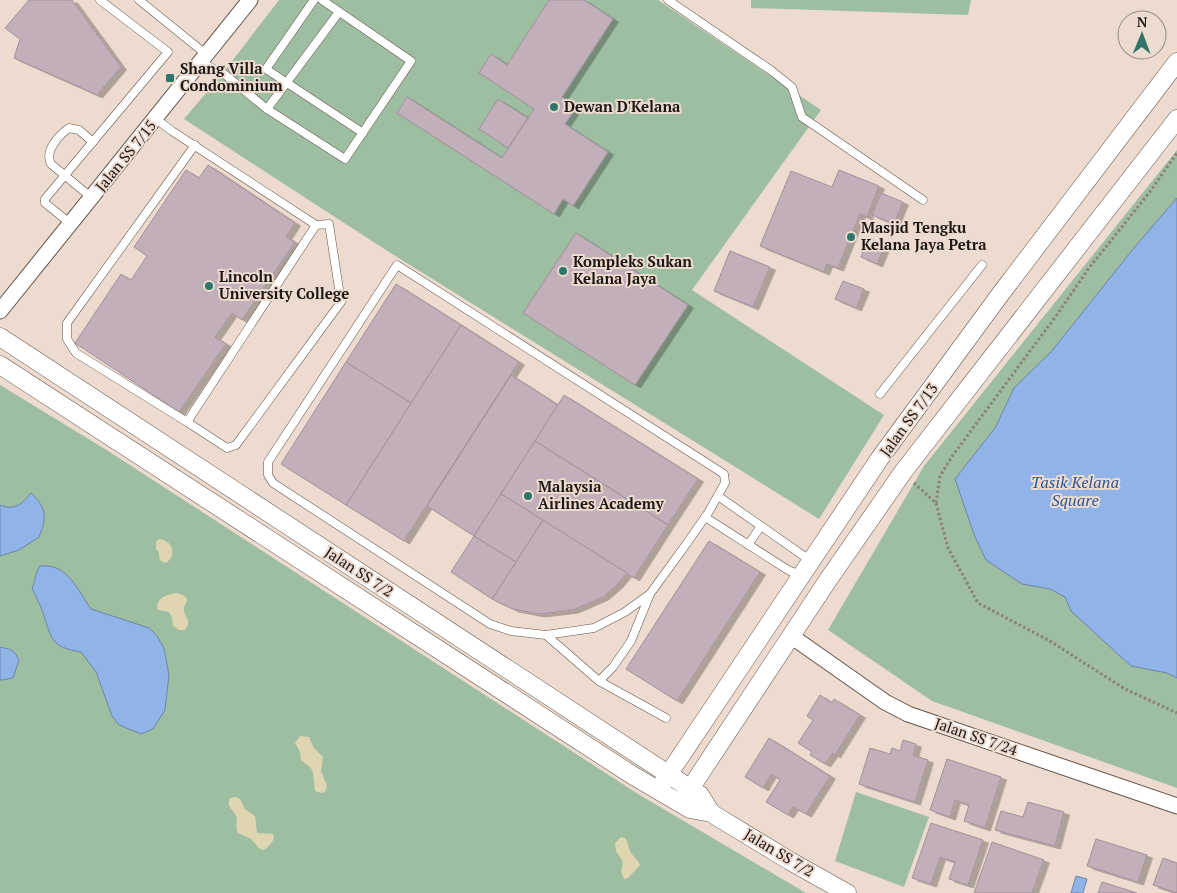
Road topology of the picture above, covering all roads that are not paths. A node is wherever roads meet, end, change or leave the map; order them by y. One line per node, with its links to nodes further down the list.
1 (100, 0): 15 (lane)
2 (139, 0): 8 (lane)
3 (250, 0): 8 (street, Jalan SS 7/15)
4 (314, 0): 10 (lane)
5 (322, 0): 7 (lane)
6 (668, 0): 19 (lane)
7 (338, 12): 10 (lane); 14 (lane)
8 (204, 59): 11 (lane); 12 (street, Jalan SS 7/15)
9 (1177, 62): 32 (street, Jalan SS 7/13)
10 (285, 82): 11 (lane); 14 (lane)
11 (266, 109): 14 (lane)
12 (156, 119): 16 (lane); 18 (street, Jalan SS 7/15)
13 (1177, 119): 34 (street, Jalan SS 7/13)
14 (363, 132)
15 (92, 142): 17 (lane); 17 (lane)
16 (195, 145): 21 (lane); 27 (lane)
17 (65, 176): 18 (lane); 20 (lane)
18 (92, 198): 20 (street, Jalan SS 7/15)
19 (923, 200)
20 (71, 224): 23 (street, Jalan SS 7/15)
21 (316, 225): 27 (lane); 27 (lane)
22 (982, 265): 26 (lane)
23 (0, 311)
24 (0, 337): 40 (street, Jalan SS 7/2)
25 (0, 365): 41 (street, Jalan SS 7/2)
26 (880, 394)
27 (187, 422)
28 (718, 496): 29 (lane); 30 (lane); 36 (lane)
29 (705, 517): 31 (lane); 35 (lane)
30 (761, 526): 31 (lane); 32 (lane)
31 (748, 545): 33 (lane)
32 (811, 561): 33 (street, Jalan SS 7/13)
33 (802, 576): 34 (street); 40 (street, Jalan SS 7/13)
34 (828, 580): 37 (street, Jalan SS 7/13)
35 (650, 594): 36 (lane); 38 (lane)
36 (546, 635): 38 (lane)
37 (791, 636): 42 (street, Jalan SS 7/13); 43 (street, Jalan SS 7/24)
38 (599, 682): 39 (lane)
39 (666, 718)
40 (668, 775): 41 (street, Jalan SS 7/13); 42 (street, Jalan SS 7/2)
41 (658, 790): 42 (street, Jalan SS 7/2)
42 (685, 796): 44 (street, Jalan SS 7/2)
43 (1177, 806)
44 (847, 893)

